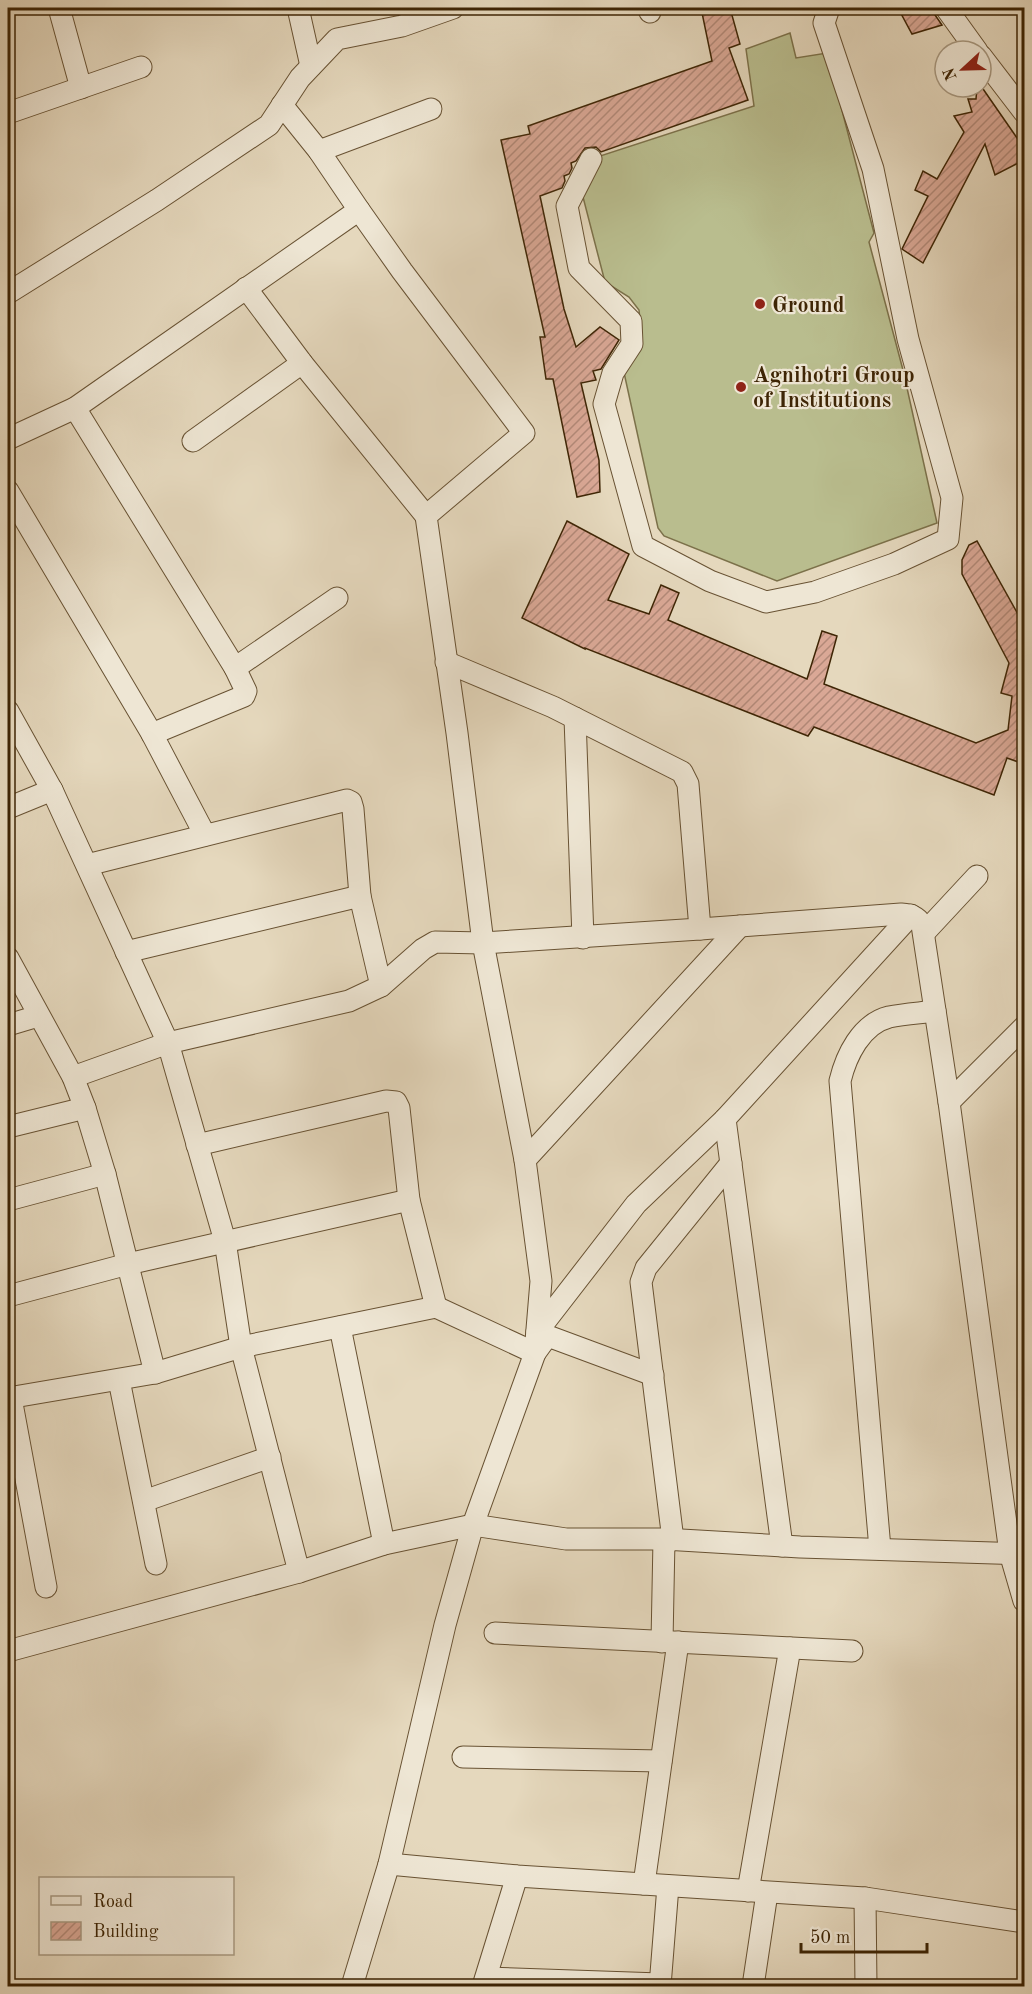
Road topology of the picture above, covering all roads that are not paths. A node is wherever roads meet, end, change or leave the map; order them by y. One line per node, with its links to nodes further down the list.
1 (59, 8): 11 (street)
2 (298, 8): 8 (street)
3 (453, 8): 6 (street)
4 (829, 8): 17 (street)
5 (946, 8): 7 (street)
6 (399, 17): 8 (street)
7 (968, 39)
8 (311, 66): 12 (street)
9 (141, 67): 11 (street)
10 (993, 72): 14 (street)
11 (81, 88): 15 (street)
12 (282, 105): 16 (street); 20 (street)
13 (431, 108): 16 (street)
14 (1024, 112)
15 (8, 113)
16 (320, 151): 18 (street)
17 (591, 159)
18 (358, 210): 19 (street); 26 (street)
19 (246, 288): 21 (street); 22 (street)
20 (8, 293)
21 (302, 363): 24 (street); 26 (street)
22 (75, 408): 23 (street); 29 (street)
23 (8, 439)
24 (193, 441)
25 (8, 491): 32 (street)
26 (426, 516): 28 (street)
27 (337, 598): 29 (street)
28 (446, 662): 31 (street); 44 (street)
29 (235, 668): 32 (street)
30 (8, 711): 33 (street)
31 (575, 718): 41 (street); 43 (street)
32 (152, 734): 35 (street)
33 (52, 790): 34 (street); 36 (street)
34 (8, 808)
35 (205, 835): 36 (street); 38 (street)
36 (87, 865): 45 (street)
37 (977, 876): 42 (street)
38 (360, 896): 45 (street); 47 (street)
39 (911, 915): 40 (street); 42 (street); 56 (street)
40 (740, 926): 41 (street); 59 (street)
41 (700, 929): 43 (street)
42 (924, 933): 48 (street)
43 (583, 938): 44 (street)
44 (483, 943): 47 (street); 59 (street)
45 (126, 952): 52 (street)
46 (8, 958): 49 (street)
47 (381, 986): 52 (street)
48 (935, 1011): 54 (street); 81 (street)
49 (38, 1016): 50 (street); 53 (street)
50 (8, 1025)
51 (1024, 1027): 54 (street)
52 (168, 1043): 53 (street); 58 (street)
53 (72, 1077): 55 (street)
54 (949, 1102): 82 (street)
55 (85, 1108): 57 (street); 61 (street)
56 (726, 1123): 60 (street); 69 (street)
57 (8, 1127)
58 (197, 1145): 63 (street); 64 (street)
59 (525, 1160): 69 (street)
60 (731, 1160): 72 (street); 80 (street)
61 (105, 1174): 62 (street); 65 (street)
62 (8, 1200)
63 (409, 1200): 64 (street); 67 (street)
64 (225, 1241): 65 (street); 70 (street)
65 (128, 1263): 66 (street); 71 (street)
66 (8, 1296)
67 (436, 1307): 68 (street); 69 (street)
68 (340, 1327): 70 (street); 79 (street)
69 (543, 1340): 72 (street); 77 (street)
70 (241, 1347): 71 (street); 75 (street)
71 (155, 1373): 73 (street)
72 (653, 1375): 78 (street)
73 (120, 1380): 74 (street); 76 (street)
74 (9, 1398): 85 (street)
75 (270, 1457): 76 (street); 84 (street)
76 (144, 1501): 83 (street)
77 (472, 1525): 78 (street); 79 (street); 94 (street)
78 (669, 1540): 80 (street); 88 (street)
79 (384, 1544): 84 (street)
80 (782, 1546): 81 (street)
81 (880, 1549): 82 (street)
82 (1017, 1554): 86 (street)
83 (156, 1564)
84 (299, 1572): 90 (street)
85 (46, 1587)
86 (1024, 1601)
87 (495, 1633): 88 (street)
88 (670, 1642): 89 (street); 93 (street)
89 (790, 1648): 91 (street); 98 (street)
90 (8, 1651)
91 (852, 1651)
92 (463, 1756): 93 (street)
93 (661, 1761): 96 (street)
94 (389, 1864): 95 (street); 103 (street)
95 (518, 1876): 96 (street); 101 (street)
96 (644, 1884): 97 (street)
97 (668, 1886): 98 (street); 102 (street)
98 (758, 1892): 99 (street); 104 (street)
99 (865, 1898): 100 (street); 105 (street)
100 (1024, 1922)
101 (485, 1982): 102 (street)
102 (660, 1985)
103 (352, 1986)
104 (753, 1986)
105 (866, 1986)

